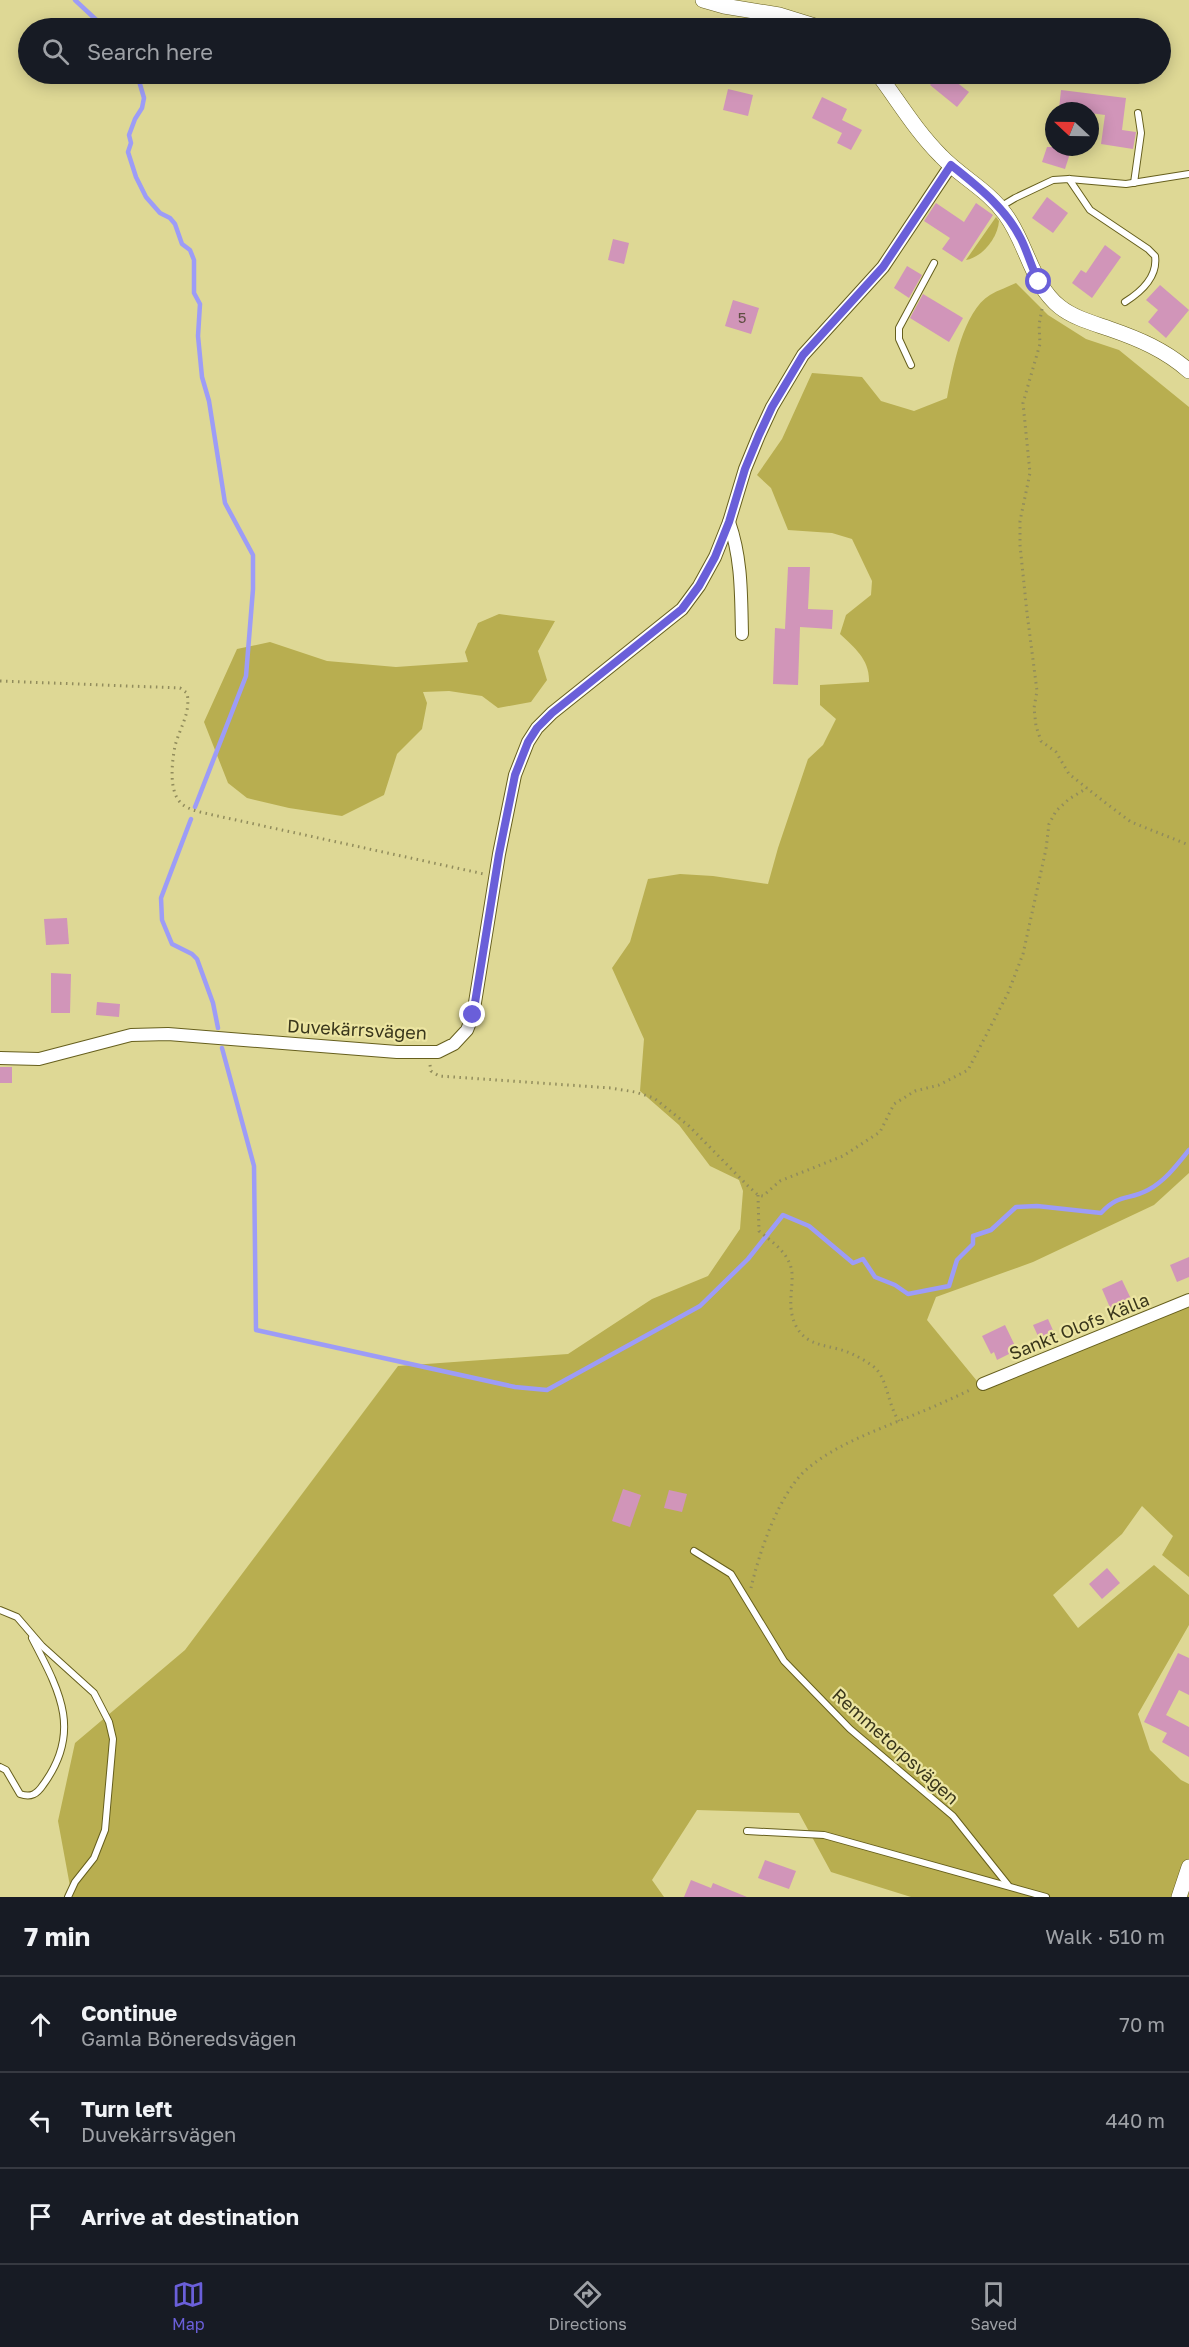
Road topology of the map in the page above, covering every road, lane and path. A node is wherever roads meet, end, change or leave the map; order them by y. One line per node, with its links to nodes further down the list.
1 (703, 0): 2 (street)
2 (789, 18)
3 (885, 84): 5 (street)
4 (1138, 113): 8 (lane)
5 (951, 165): 9 (street); 15 (street, Duvekärrsvägen)
6 (1189, 174): 8 (lane)
7 (1069, 178): 8 (lane); 9 (lane); 12 (lane)
8 (1134, 183)
9 (1000, 207): 11 (street)
10 (934, 263): 13 (lane)
11 (1049, 297): 14 (street); 18 (path)
12 (1125, 302)
13 (911, 365)
14 (1189, 371)
15 (729, 522): 16 (street); 20 (street, Duvekärrsvägen)
16 (742, 634)
17 (0, 681): 20 (path)
18 (1087, 788): 19 (path); 23 (path)
19 (1189, 845)
20 (495, 876): 21 (street, Duvekärrsvägen)
21 (432, 1052): 22 (street, Duvekärrsvägen); 23 (path)
22 (0, 1059)
23 (759, 1195): 26 (path)
24 (1189, 1300): 25 (street, Sankt Olofs Källa)
25 (984, 1384): 26 (path)
26 (899, 1421): 28 (path)
27 (694, 1551): 28 (lane, Remmetorpsvägen)
28 (748, 1602): 34 (lane, Remmetorpsvägen)
29 (0, 1610): 30 (lane)
30 (28, 1630): 31 (lane); 35 (lane)
31 (0, 1767)
32 (747, 1831): 34 (lane)
33 (1189, 1867): 37 (street)
34 (1008, 1885): 36 (lane)
35 (68, 1897)
36 (1046, 1897)
37 (1179, 1897)

